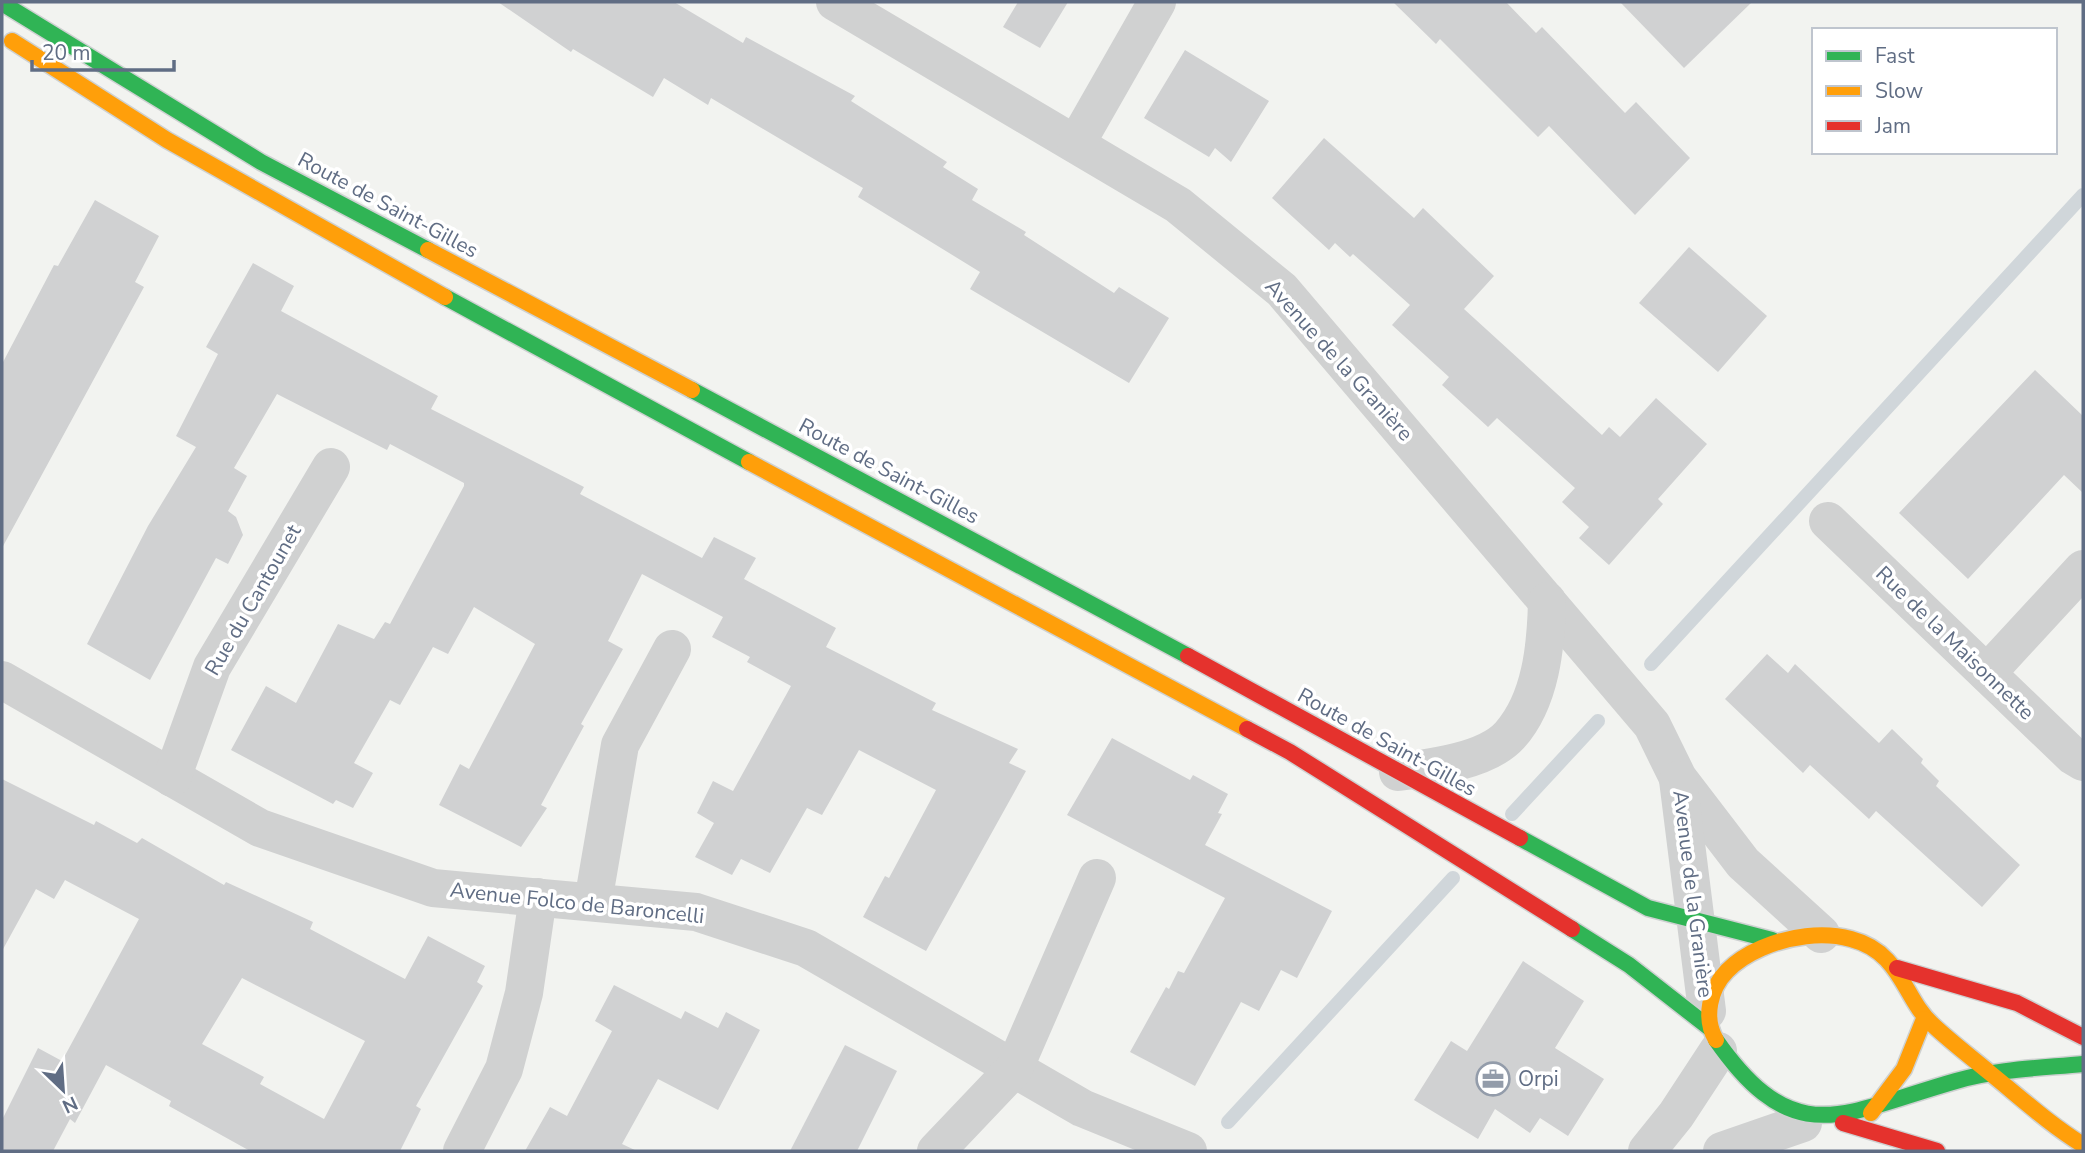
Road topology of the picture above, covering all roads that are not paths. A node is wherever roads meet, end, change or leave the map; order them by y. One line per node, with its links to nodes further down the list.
1 (835, 2): 5 (street, Avenue de la Granière)
2 (1157, 2): 5 (street)
3 (2, 3): 14 (main road, Route de Saint-Gilles)
4 (2, 34): 25 (main road)
5 (1076, 144): 9 (street, Avenue de la Granière)
6 (331, 467): 15 (street, Rue du Cantounet)
7 (1828, 521): 11 (street, Rue de la Maisonnette)
8 (2083, 569): 11 (street)
9 (1547, 601): 14 (street); 16 (street, Avenue de la Granière)
10 (673, 649): 19 (street)
11 (1987, 673): 13 (street, Rue de la Maisonnette)
12 (2, 680): 15 (street, Avenue Folco de Baroncelli)
13 (2083, 762)
14 (1398, 772): 20 (main road, Route de Saint-Gilles)
15 (172, 778): 18 (street, Avenue Folco de Baroncelli)
16 (1678, 778): 20 (street, Avenue de la Granière); 21 (street, Avenue de la Granière)
17 (1097, 877): 28 (street)
18 (538, 898): 19 (street, Avenue Folco de Baroncelli); 34 (street)
19 (593, 902): 28 (street, Avenue Folco de Baroncelli)
20 (1696, 919): 22 (main road, Route de Saint-Gilles); 25 (street, Avenue de la Granière)
21 (1821, 934): 22 (main road); 23 (main road)
22 (1772, 940): 25 (main road)
23 (1897, 968): 24 (main road); 26 (main road)
24 (1924, 1019): 29 (main road); 30 (main road)
25 (1712, 1030): 31 (main road); 37 (street)
26 (2083, 1037)
27 (2083, 1064): 29 (main road)
28 (1014, 1069): 35 (street); 36 (street, Avenue Folco de Baroncelli)
29 (1993, 1074): 30 (main road); 33 (main road)
30 (1869, 1114): 32 (main road)
31 (1802, 1123): 32 (main road); 38 (street)
32 (1843, 1123): 39 (main road)
33 (2083, 1146)
34 (462, 1151)
35 (936, 1151)
36 (1188, 1151)
37 (1647, 1151)
38 (1722, 1151)
39 (1937, 1151)

